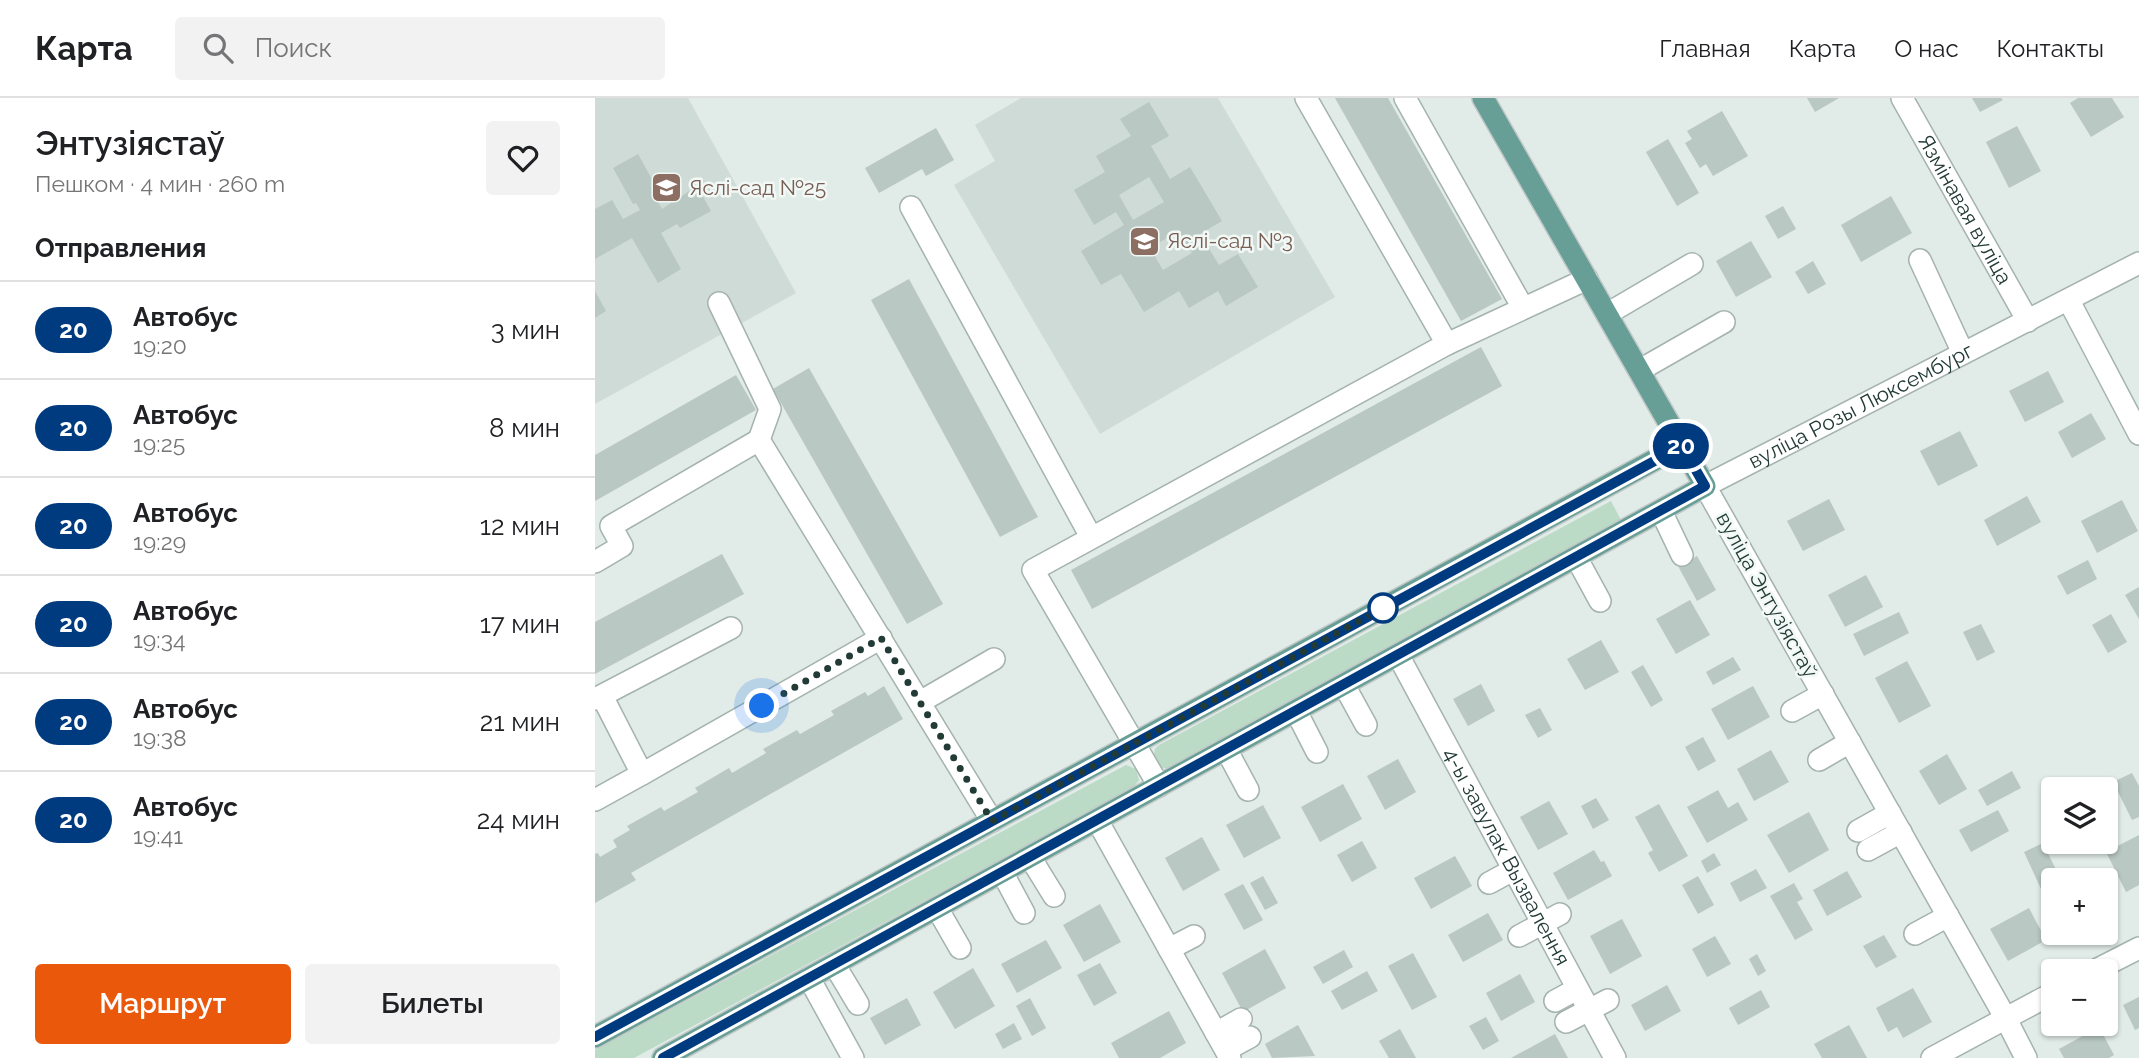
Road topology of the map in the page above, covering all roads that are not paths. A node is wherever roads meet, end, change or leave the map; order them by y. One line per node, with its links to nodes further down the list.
1 (1306, 98): 16 (street)
2 (1405, 98): 12 (street)
3 (1483, 98): 9 (main road, вуліца Энтузіястаў)
4 (1902, 98): 15 (street, Язмінавая вуліца)
5 (911, 207): 24 (street)
6 (1920, 260): 17 (street)
7 (2139, 263): 10 (street, вуліца Розы Люксембург)
8 (1692, 264): 13 (street)
9 (1587, 279): 12 (street); 13 (main road, вуліца Энтузіястаў)
10 (2069, 301): 15 (street, вуліца Розы Люксембург); 19 (street)
11 (719, 303): 20 (street)
12 (1523, 308): 16 (street)
13 (1607, 314): 18 (main road, вуліца Энтузіястаў)
14 (1724, 321): 18 (street)
15 (2028, 321): 17 (street, вуліца Розы Люксембург)
16 (1447, 344): 24 (street)
17 (1963, 353): 22 (street, вуліца Розы Люксембург)
18 (1640, 370): 21 (main road, вуліца Энтузіястаў)
19 (2139, 434)
20 (759, 440): 27 (street); 30 (street)
21 (1682, 446): 22 (main road, вуліца Энтузіястаў); 41 (main road)
22 (1705, 486): 23 (main road, вуліца Розы Люксембург); 34 (street, вуліца Энтузіястаў)
23 (1661, 511): 25 (street); 26 (main road, вуліца Розы Люксембург)
24 (1091, 537): 41 (street)
25 (1682, 555)
26 (1576, 557): 28 (street); 31 (main road, вуліца Розы Люксембург)
27 (595, 562)
28 (1601, 601)
29 (731, 628): 35 (street)
30 (881, 638): 36 (street); 45 (street)
31 (1398, 655): 33 (main road, вуліца Розы Люксембург); 56 (street, 4-ы завулак Вызвалення)
32 (994, 659): 36 (street)
33 (1344, 685): 37 (main road, вуліца Розы Люксембург); 39 (street)
34 (1823, 694): 38 (street); 40 (street, вуліца Энтузіястаў)
35 (599, 698): 45 (street)
36 (920, 702): 51 (street)
37 (1296, 711): 42 (main road, вуліца Розы Люксембург); 43 (street)
38 (1792, 711)
39 (1366, 725)
40 (1850, 742): 44 (street); 49 (street, вуліца Энтузіястаў)
41 (1135, 743): 46 (street); 51 (main road)
42 (1226, 749): 46 (main road, вуліца Розы Люксембург); 47 (street)
43 (1317, 752)
44 (1819, 760)
45 (642, 774): 48 (street)
46 (1159, 786): 50 (main road, вуліца Розы Люксембург)
47 (1248, 790)
48 (595, 800)
49 (1890, 813): 52 (street); 53 (street, вуліца Энтузіястаў)
50 (1097, 820): 55 (main road, вуліца Розы Люксембург); 69 (street)
51 (992, 821): 81 (main road)
52 (1858, 831)
53 (1901, 832): 54 (street); 62 (street, вуліца Энтузіястаў)
54 (1868, 850)
55 (1030, 857): 57 (main road, вуліца Розы Люксембург); 59 (street)
56 (1516, 861): 58 (street); 63 (street, 4-ы завулак Вызвалення)
57 (1002, 872): 60 (main road, вуліца Розы Люксембург); 61 (street)
58 (1489, 883)
59 (1054, 896)
60 (937, 908): 67 (street); 71 (main road, вуліца Розы Люксембург)
61 (1024, 913)
62 (1948, 916): 64 (street); 78 (street, вуліца Энтузіястаў)
63 (1551, 919): 66 (street); 73 (street, 4-ы завулак Вызвалення)
64 (1915, 934)
65 (1194, 936): 69 (street)
66 (1519, 936)
67 (960, 948)
68 (2139, 948): 70 (street)
69 (1169, 949): 82 (street)
70 (2117, 959)
71 (834, 964): 72 (main road, вуліца Розы Люксембург); 76 (street)
72 (809, 978): 83 (main road, вуліца Розы Люксембург); 84 (street)
73 (1581, 981): 75 (street); 77 (street, 4-ы завулак Вызвалення)
74 (2041, 999): 78 (street)
75 (1555, 1001)
76 (858, 1004)
77 (1598, 1005): 79 (street); 85 (street, 4-ы завулак Вызвалення)
78 (2005, 1017): 86 (street); 87 (street, вуліца Энтузіястаў)
79 (1566, 1022)
80 (1245, 1028): 82 (street)
81 (595, 1037)
82 (1224, 1047)
83 (663, 1058)
84 (853, 1058)
85 (1615, 1058)
86 (1932, 1058)
87 (2026, 1058)

